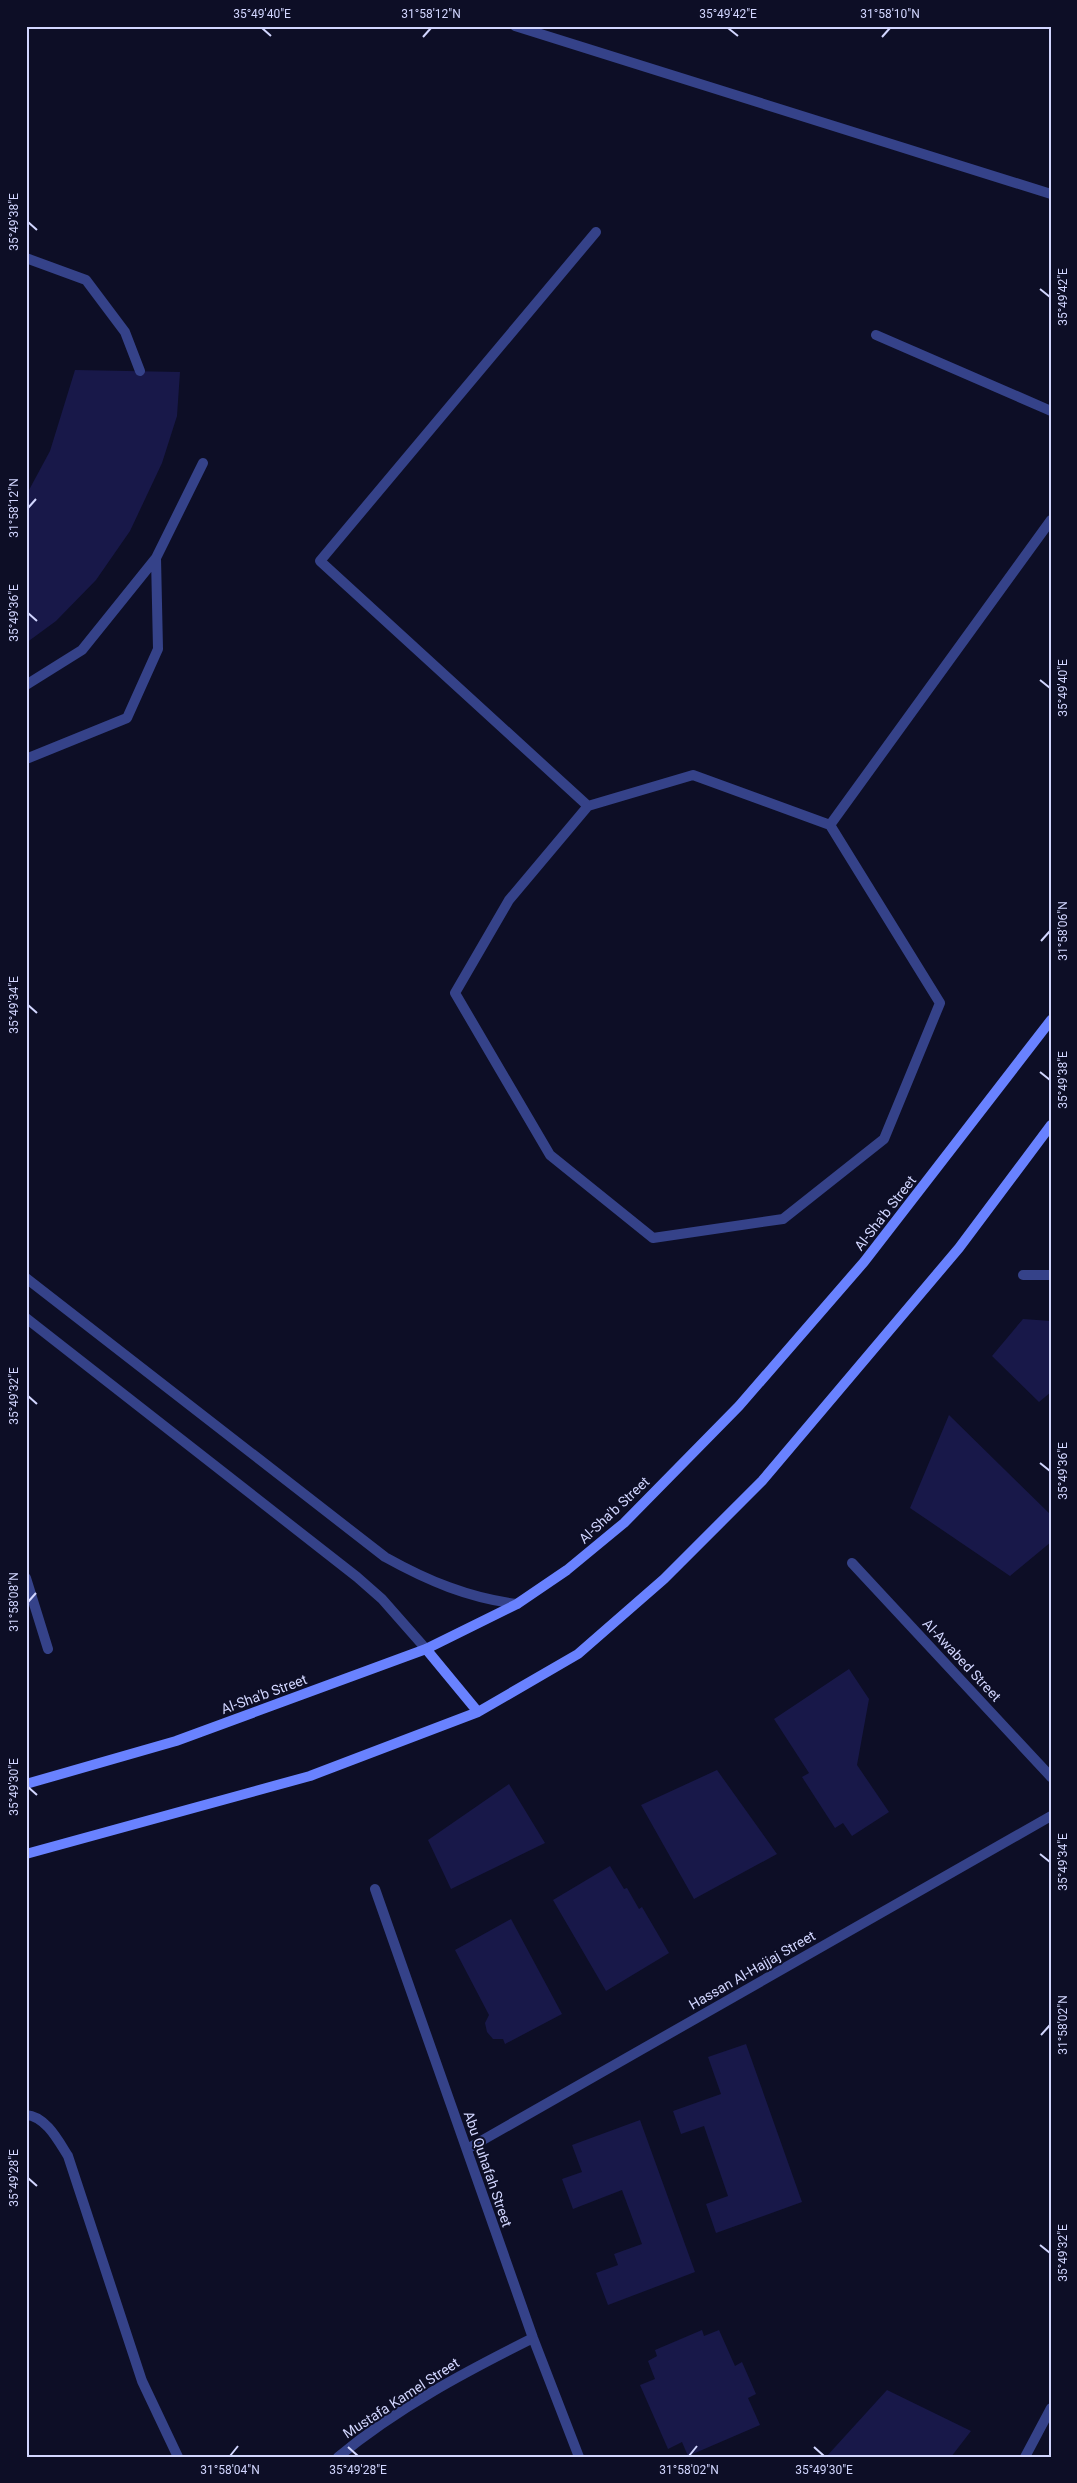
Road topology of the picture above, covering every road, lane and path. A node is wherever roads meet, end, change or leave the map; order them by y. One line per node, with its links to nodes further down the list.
1 (515, 26): 2 (street)
2 (1051, 194)
3 (596, 232): 13 (street)
4 (26, 258): 6 (street)
5 (876, 336): 7 (street)
6 (140, 371)
7 (1051, 411)
8 (203, 464): 10 (street)
9 (1051, 520): 14 (street)
10 (156, 558): 11 (street); 12 (street)
11 (26, 685)
12 (26, 759)
13 (588, 806): 14 (street); 14 (street)
14 (830, 825)
15 (1051, 1020): 23 (street, Al-Sha'b Street)
16 (1051, 1125): 26 (street)
17 (1024, 1275): 18 (street)
18 (1051, 1275)
19 (26, 1278): 23 (street)
20 (26, 1318): 25 (street)
21 (852, 1563): 27 (street, Al-Awabed Street)
22 (26, 1578): 24 (street)
23 (517, 1604): 25 (street, Al-Sha'b Street)
24 (48, 1649)
25 (426, 1650): 26 (street); 28 (street, Al-Sha'b Street)
26 (478, 1712): 30 (street)
27 (1051, 1777)
28 (26, 1784)
29 (1051, 1816): 33 (street, Hassan Al-Hajjaj Street)
30 (26, 1854)
31 (375, 1889): 33 (street, Abu Quhafah Street)
32 (26, 2116): 36 (street)
33 (467, 2149): 34 (street, Abu Quhafah Street)
34 (533, 2338): 37 (street, Mustafa Kamel Street); 38 (street, Abu Quhafah Street)
35 (1051, 2408): 39 (street)
36 (178, 2457)
37 (338, 2457)
38 (579, 2457)
39 (1025, 2457)

